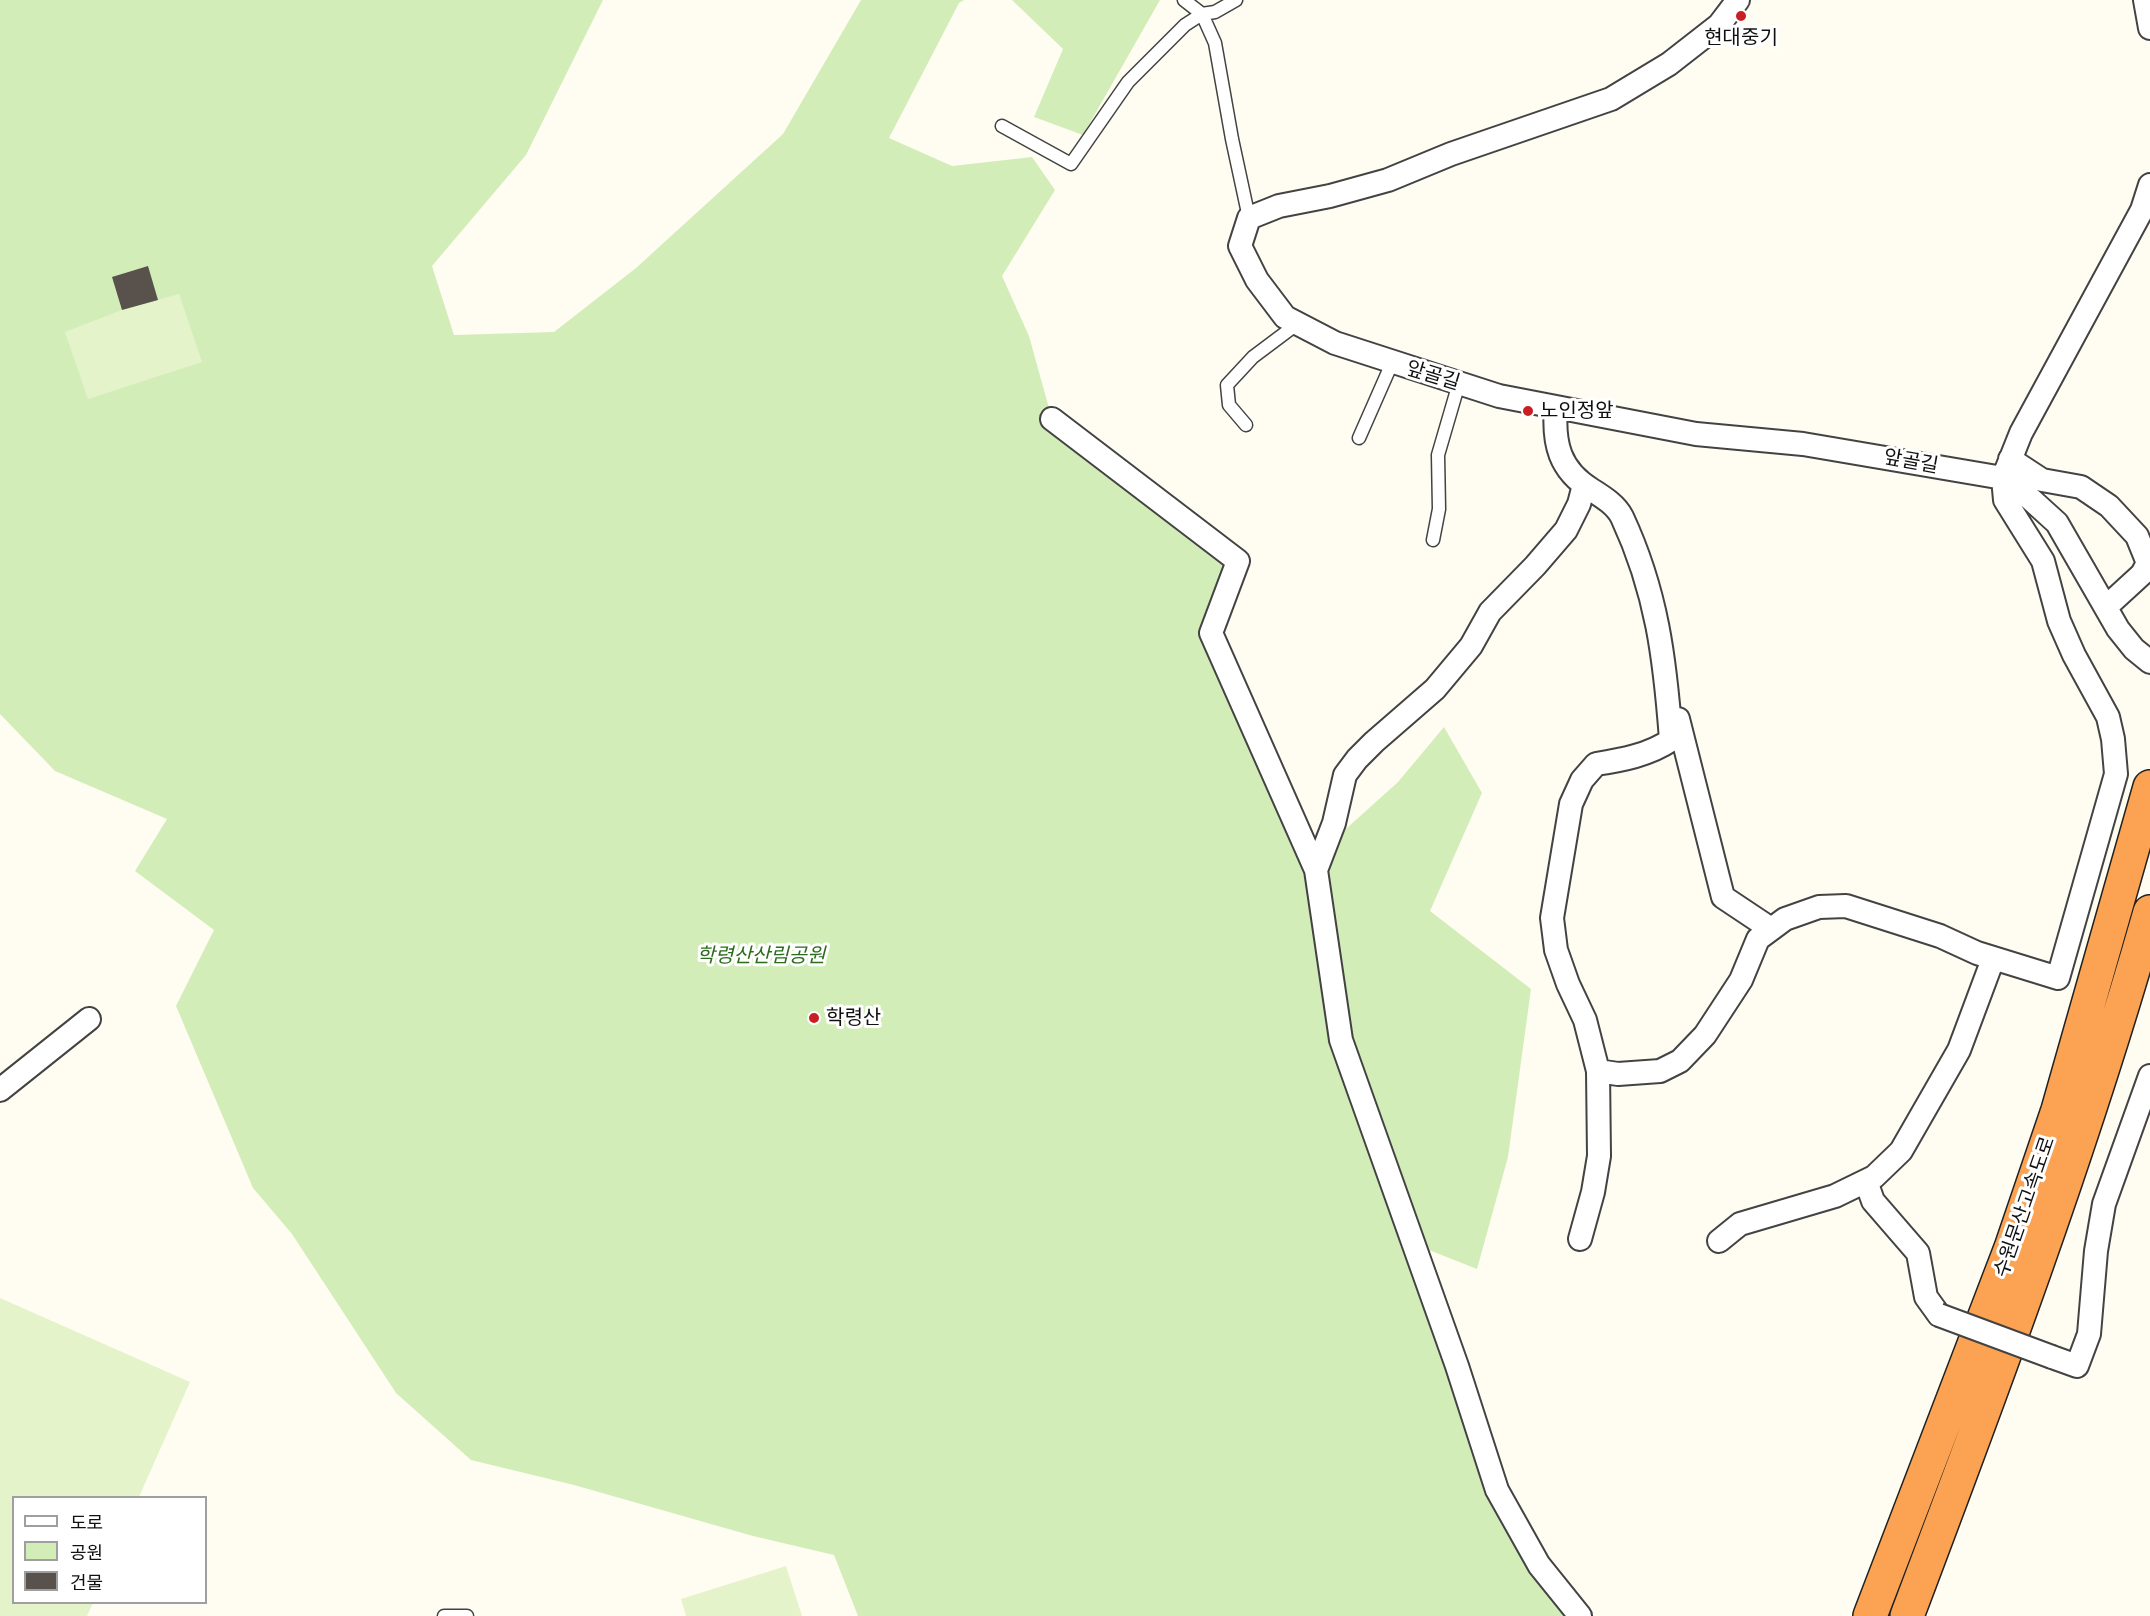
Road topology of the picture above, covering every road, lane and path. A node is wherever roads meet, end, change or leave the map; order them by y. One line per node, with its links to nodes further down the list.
1 (1184, 0): 5 (lane)
2 (1236, 0): 5 (lane)
3 (1738, 0): 9 (street)
4 (2145, 0): 6 (street)
5 (1202, 14): 7 (lane); 9 (lane)
6 (2150, 28)
7 (1002, 126)
8 (2150, 185): 17 (street)
9 (1249, 218): 10 (street, 앞골길)
10 (1297, 324): 11 (street, 앞골길); 15 (lane)
11 (1392, 363): 12 (street, 앞골길); 16 (lane)
12 (1459, 383): 13 (street, 앞골길); 19 (lane)
13 (1556, 407): 17 (street, 앞골길); 18 (street)
14 (1052, 419): 24 (street)
15 (1246, 425)
16 (1359, 438)
17 (2007, 469): 20 (street, 앞골길); 20 (street); 27 (street)
18 (1584, 485): 22 (street); 24 (street)
19 (1433, 540)
20 (2106, 607): 21 (street, 앞골길)
21 (2150, 662)
22 (1666, 674): 26 (street); 29 (street)
23 (2150, 787): 38 (highway, 수원문산고속도로)
24 (1316, 870): 37 (street)
25 (2150, 912): 39 (highway, 수원문산고속도로)
26 (1771, 929): 27 (street); 29 (street)
27 (1993, 959): 32 (street)
28 (89, 1019): 31 (street)
29 (1598, 1071): 33 (street)
30 (2150, 1076): 32 (street, bridge)
31 (0, 1090)
32 (1866, 1181): 34 (street)
33 (1580, 1239)
34 (1719, 1241)
35 (444, 1616): 36 (lane)
36 (467, 1616)
37 (1580, 1616)
38 (1870, 1616)
39 (1907, 1616)

